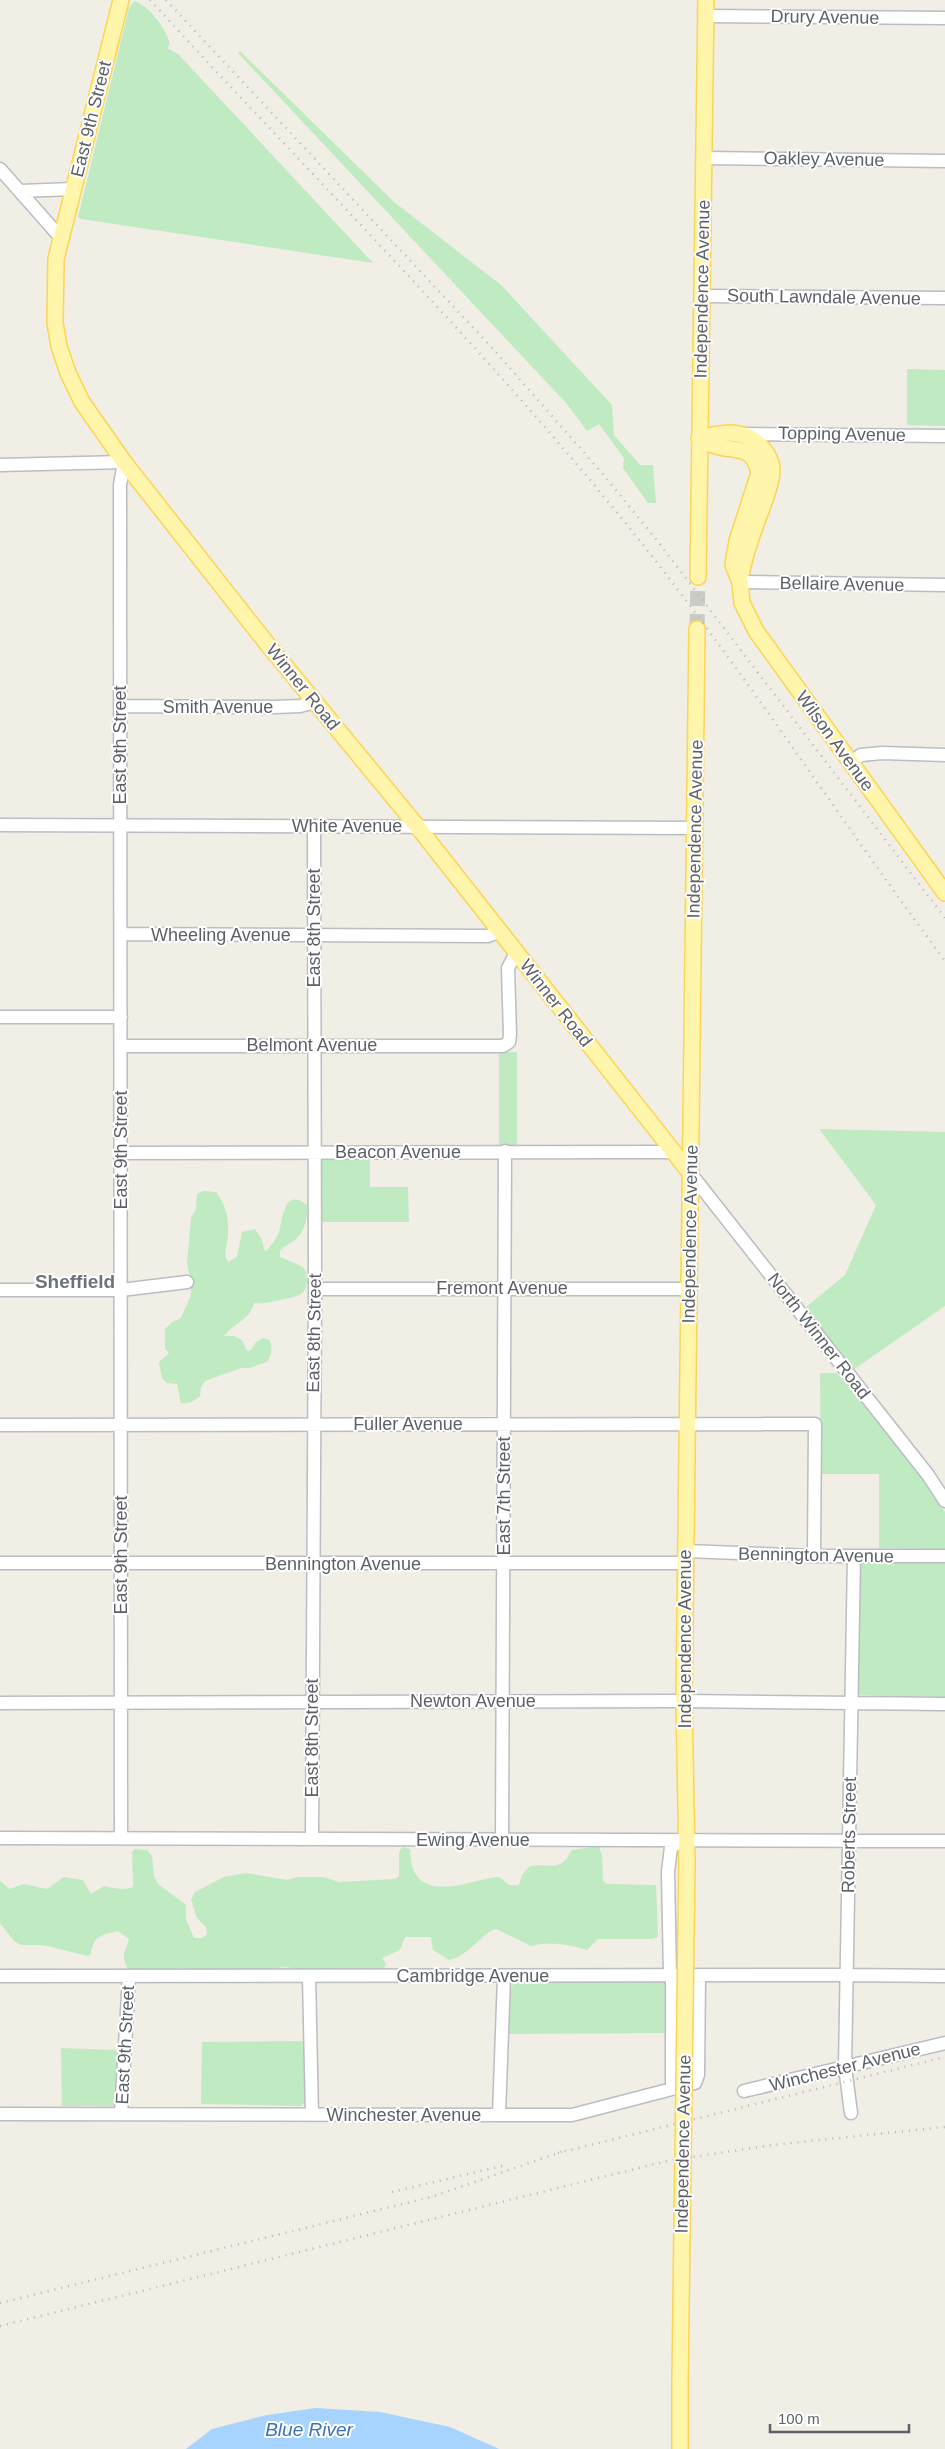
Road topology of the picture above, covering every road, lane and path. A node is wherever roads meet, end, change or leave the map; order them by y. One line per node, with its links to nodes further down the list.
1 (121, 0): 8 (main road, East 9th Street)
2 (706, 0): 3 (main road, Independence Avenue)
3 (706, 16): 4 (street, Drury Avenue); 5 (main road, Independence Avenue)
4 (945, 18)
5 (703, 158): 6 (street, Oakley Avenue); 11 (main road, Independence Avenue)
6 (945, 161)
7 (0, 169): 9 (street)
8 (73, 189): 9 (street); 10 (main road, East 9th Street)
9 (20, 191): 10 (street)
10 (61, 238): 16 (main road, Winner Road)
11 (702, 296): 12 (street, South Lawndale Avenue); 15 (main road, Independence Avenue)
12 (945, 298)
13 (738, 434): 14 (street, Topping Avenue); 15 (main road, Wilson Avenue); 19 (main road, Wilson Avenue)
14 (945, 436)
15 (699, 438): 18 (main road, Independence Avenue); 19 (main road, Wilson Avenue)
16 (124, 462): 17 (street); 22 (main road, Winner Road); 23 (street, East 9th Street)
17 (0, 465)
18 (698, 577)
19 (740, 582): 20 (street, Bellaire Avenue); 25 (main road, Wilson Avenue)
20 (945, 585)
21 (697, 629): 30 (main road, Independence Avenue)
22 (315, 702): 23 (street, Smith Avenue); 29 (main road, Winner Road)
23 (120, 706): 26 (street, East 9th Street)
24 (945, 755): 25 (street)
25 (850, 762): 31 (main road, Wilson Avenue)
26 (120, 824): 27 (street, White Avenue); 28 (street, White Avenue); 34 (street, East 9th Street)
27 (0, 825)
28 (314, 826): 29 (street, White Avenue); 35 (street, East 8th Street)
29 (418, 826): 30 (street, White Avenue); 33 (main road, Winner Road)
30 (695, 828): 45 (main road, Independence Avenue)
31 (939, 876): 32 (main road, Wilson Avenue)
32 (945, 893)
33 (501, 931): 35 (street, Wheeling Avenue); 36 (main road, Winner Road)
34 (121, 934): 35 (street, Wheeling Avenue); 38 (street, East 9th Street)
35 (313, 935): 39 (street, East 8th Street)
36 (516, 953): 39 (street, Belmont Avenue); 43 (main road, Winner Road)
37 (0, 1017): 38 (street)
38 (121, 1017): 40 (street, East 9th Street)
39 (313, 1045): 40 (street, Belmont Avenue); 41 (street, East 8th Street)
40 (121, 1046): 44 (street, East 9th Street)
41 (315, 1152): 42 (street, Beacon Avenue); 44 (street, Beacon Avenue); 49 (street, East 8th Street)
42 (505, 1152): 43 (street, Beacon Avenue); 47 (street, East 7th Street)
43 (674, 1152): 45 (main road, Winner Road)
44 (121, 1153): 51 (street, East 9th Street)
45 (691, 1174): 48 (main road, Independence Avenue); 57 (street, North Winner Road)
46 (187, 1282): 51 (street)
47 (505, 1288): 48 (street, Fremont Avenue); 49 (street, Fremont Avenue); 52 (street, East 7th Street)
48 (689, 1288): 53 (main road, Independence Avenue)
49 (315, 1289): 55 (street, East 8th Street)
50 (0, 1290): 51 (street)
51 (121, 1290): 56 (street, East 9th Street)
52 (504, 1424): 53 (street, Fuller Avenue); 55 (street, Fuller Avenue); 65 (street, East 7th Street)
53 (687, 1424): 58 (street, Fuller Avenue); 61 (main road, Independence Avenue)
54 (0, 1425): 56 (street, Fuller Avenue)
55 (313, 1425): 56 (street, Fuller Avenue); 64 (street, East 8th Street)
56 (121, 1426): 63 (street, East 9th Street)
57 (945, 1501)
58 (814, 1556): 59 (street, Bennington Avenue); 61 (street, Bennington Avenue)
59 (854, 1556): 60 (street, Bennington Avenue); 68 (street, Roberts Street)
60 (945, 1556)
61 (686, 1557): 65 (street, Bennington Avenue); 67 (main road, Independence Avenue)
62 (0, 1563): 63 (street, Bennington Avenue)
63 (121, 1564): 64 (street, Bennington Avenue); 70 (street, East 9th Street)
64 (313, 1564): 65 (street, Bennington Avenue); 66 (street, East 8th Street)
65 (504, 1564): 69 (street, East 7th Street)
66 (313, 1701): 69 (street, Newton Avenue); 70 (street, Newton Avenue); 75 (street, East 8th Street)
67 (684, 1701): 68 (street, Newton Avenue); 69 (street, Newton Avenue); 76 (main road, Independence Avenue)
68 (851, 1701): 72 (street, Newton Avenue); 78 (street, Roberts Street)
69 (503, 1702): 77 (street, East 7th Street)
70 (121, 1703): 71 (street, Newton Avenue); 73 (street, East 9th Street)
71 (0, 1704)
72 (945, 1704)
73 (122, 1837): 74 (street, Ewing Avenue); 75 (street, Ewing Avenue)
74 (0, 1838)
75 (312, 1839): 77 (street, Ewing Avenue)
76 (686, 1839): 77 (street, Ewing Avenue); 78 (street, Ewing Avenue); 83 (street, Independence Avenue); 97 (main road, Independence Avenue, bridge)
77 (502, 1840)
78 (849, 1841): 79 (street, Ewing Avenue); 80 (street, Roberts Street)
79 (945, 1841)
80 (846, 1975): 84 (street, Cambridge Avenue); 85 (street, Cambridge Avenue); 89 (street, Roberts Street)
81 (0, 1976): 86 (street, Cambridge Avenue)
82 (309, 1976): 86 (street, Cambridge Avenue); 87 (street, Cambridge Avenue); 95 (street)
83 (671, 1976): 84 (street, Cambridge Avenue); 87 (street, Cambridge Avenue); 90 (street, Independence Avenue)
84 (699, 1976): 90 (street, Winchester Avenue)
85 (945, 1976)
86 (129, 1977): 94 (street, East 9th Street)
87 (504, 1977): 96 (street)
88 (945, 2043): 89 (street, Winchester Avenue)
89 (845, 2067): 91 (street, Winchester Avenue); 92 (street, Roberts Street)
90 (672, 2089): 96 (street, Winchester Avenue)
91 (744, 2091)
92 (851, 2113)
93 (0, 2114): 94 (street, Winchester Avenue)
94 (121, 2114): 95 (street, Winchester Avenue)
95 (312, 2115): 96 (street, Winchester Avenue)
96 (499, 2115)
97 (680, 2449)

